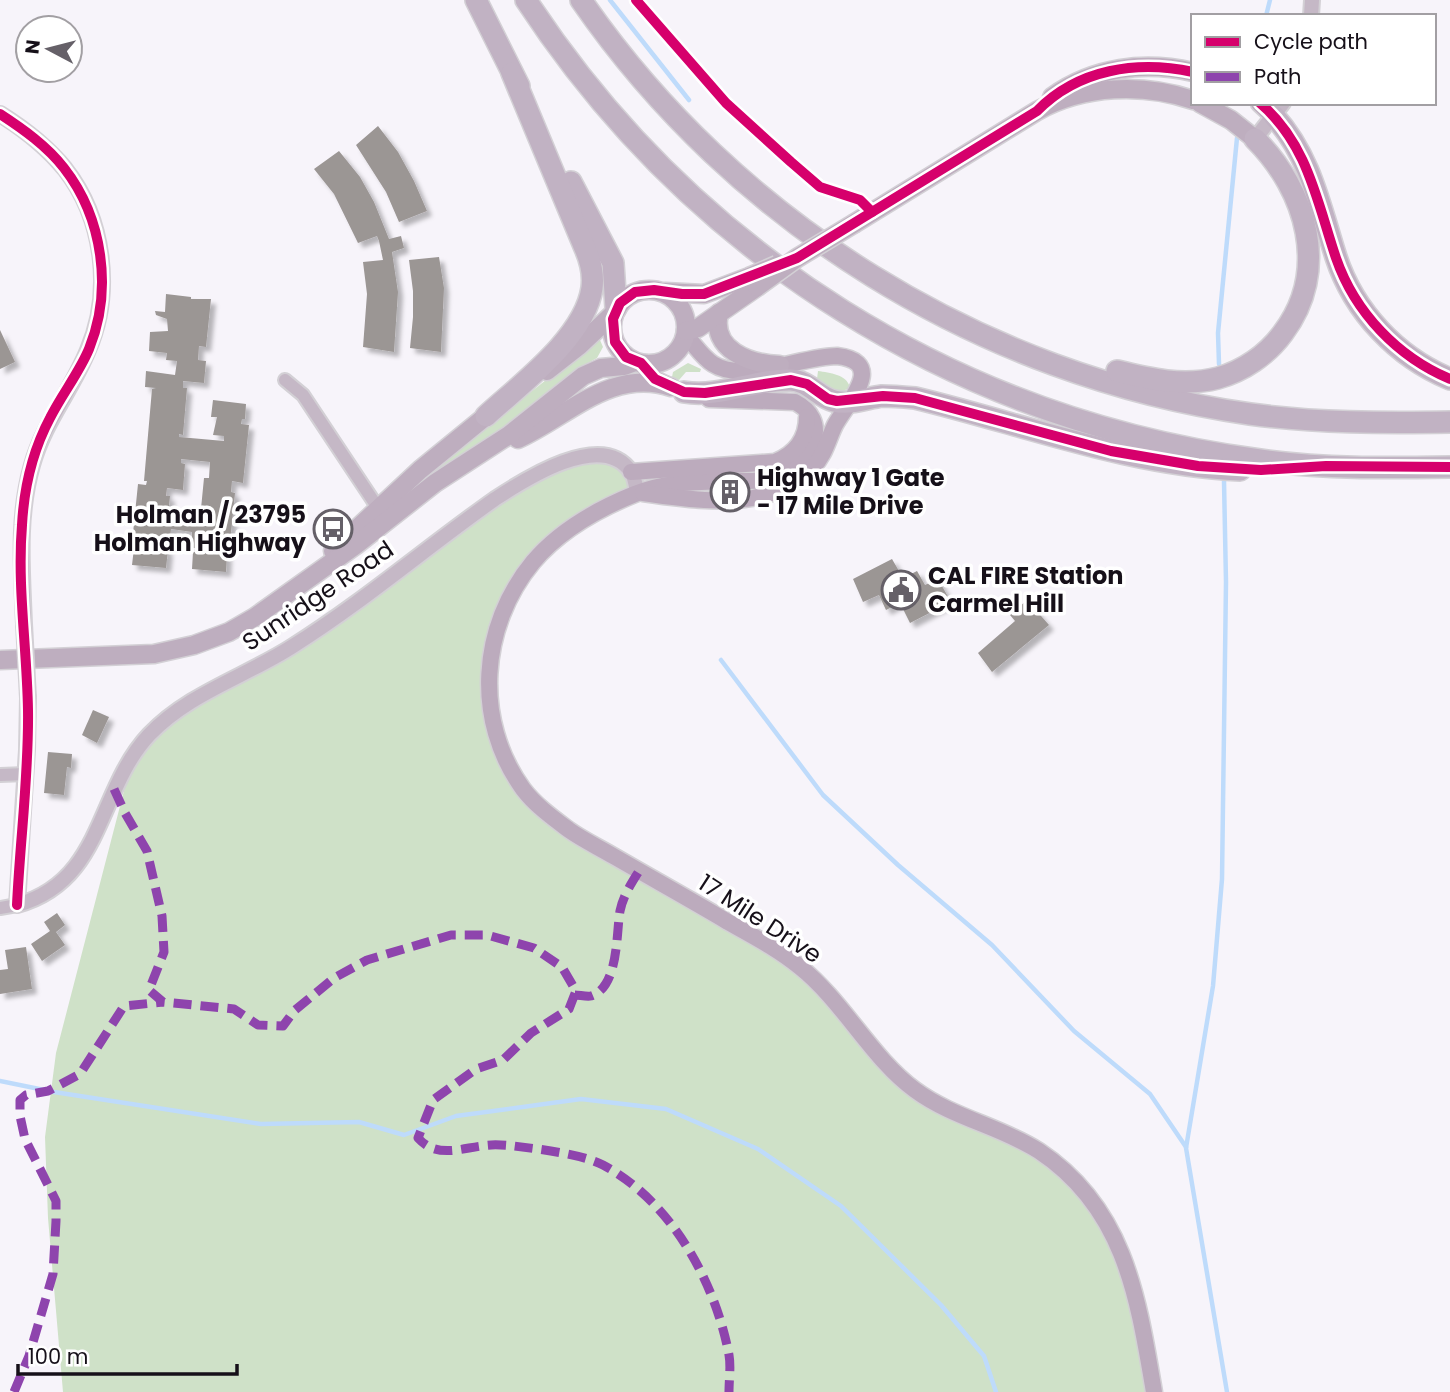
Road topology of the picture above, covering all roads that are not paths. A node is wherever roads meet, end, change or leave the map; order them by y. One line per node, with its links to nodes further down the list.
1 (476, 0): 5 (highway)
2 (526, 0): 28 (highway)
3 (581, 0): 17 (highway)
4 (1191, 72): 9 (main road)
5 (512, 74): 14 (highway); 25 (highway)
6 (1191, 100): 9 (main road)
7 (1203, 105): 11 (main road)
8 (1273, 108): 11 (street); 20 (highway)
9 (1037, 111): 12 (main road, bridge)
10 (0, 114): 35 (street, bridge)
11 (1255, 139): 17 (highway)
12 (753, 282): 13 (main road); 15 (main road)
13 (660, 291): 14 (main road); 16 (main road)
14 (616, 310): 18 (main road); 25 (main road)
15 (719, 313): 16 (main road); 19 (main road)
16 (686, 334): 18 (main road); 19 (main road, 17 Mile Drive)
17 (1006, 345): 26 (highway)
18 (638, 362): 22 (main road); 27 (main road)
19 (780, 365): 23 (main road, 17 Mile Drive)
20 (1450, 379)
21 (285, 380): 32 (street)
22 (677, 389): 23 (highway); 24 (main road); 27 (main road)
23 (851, 401): 28 (highway); 31 (main road, 17 Mile Drive)
24 (805, 408): 30 (main road); 31 (main road, 17 Mile Drive)
25 (486, 416): 32 (main road)
26 (1450, 422)
27 (482, 453): 33 (main road)
28 (1326, 466): 29 (highway)
29 (1450, 467)
30 (631, 472): 31 (street); 37 (street, Sunridge Road)
31 (638, 493): 39 (main road, 17 Mile Drive)
32 (378, 508): 33 (main road)
33 (309, 576): 34 (main road)
34 (0, 660)
35 (26, 774): 36 (street); 37 (street)
36 (0, 775)
37 (17, 905): 38 (street, Sunridge Road)
38 (0, 908)
39 (1154, 1392)

